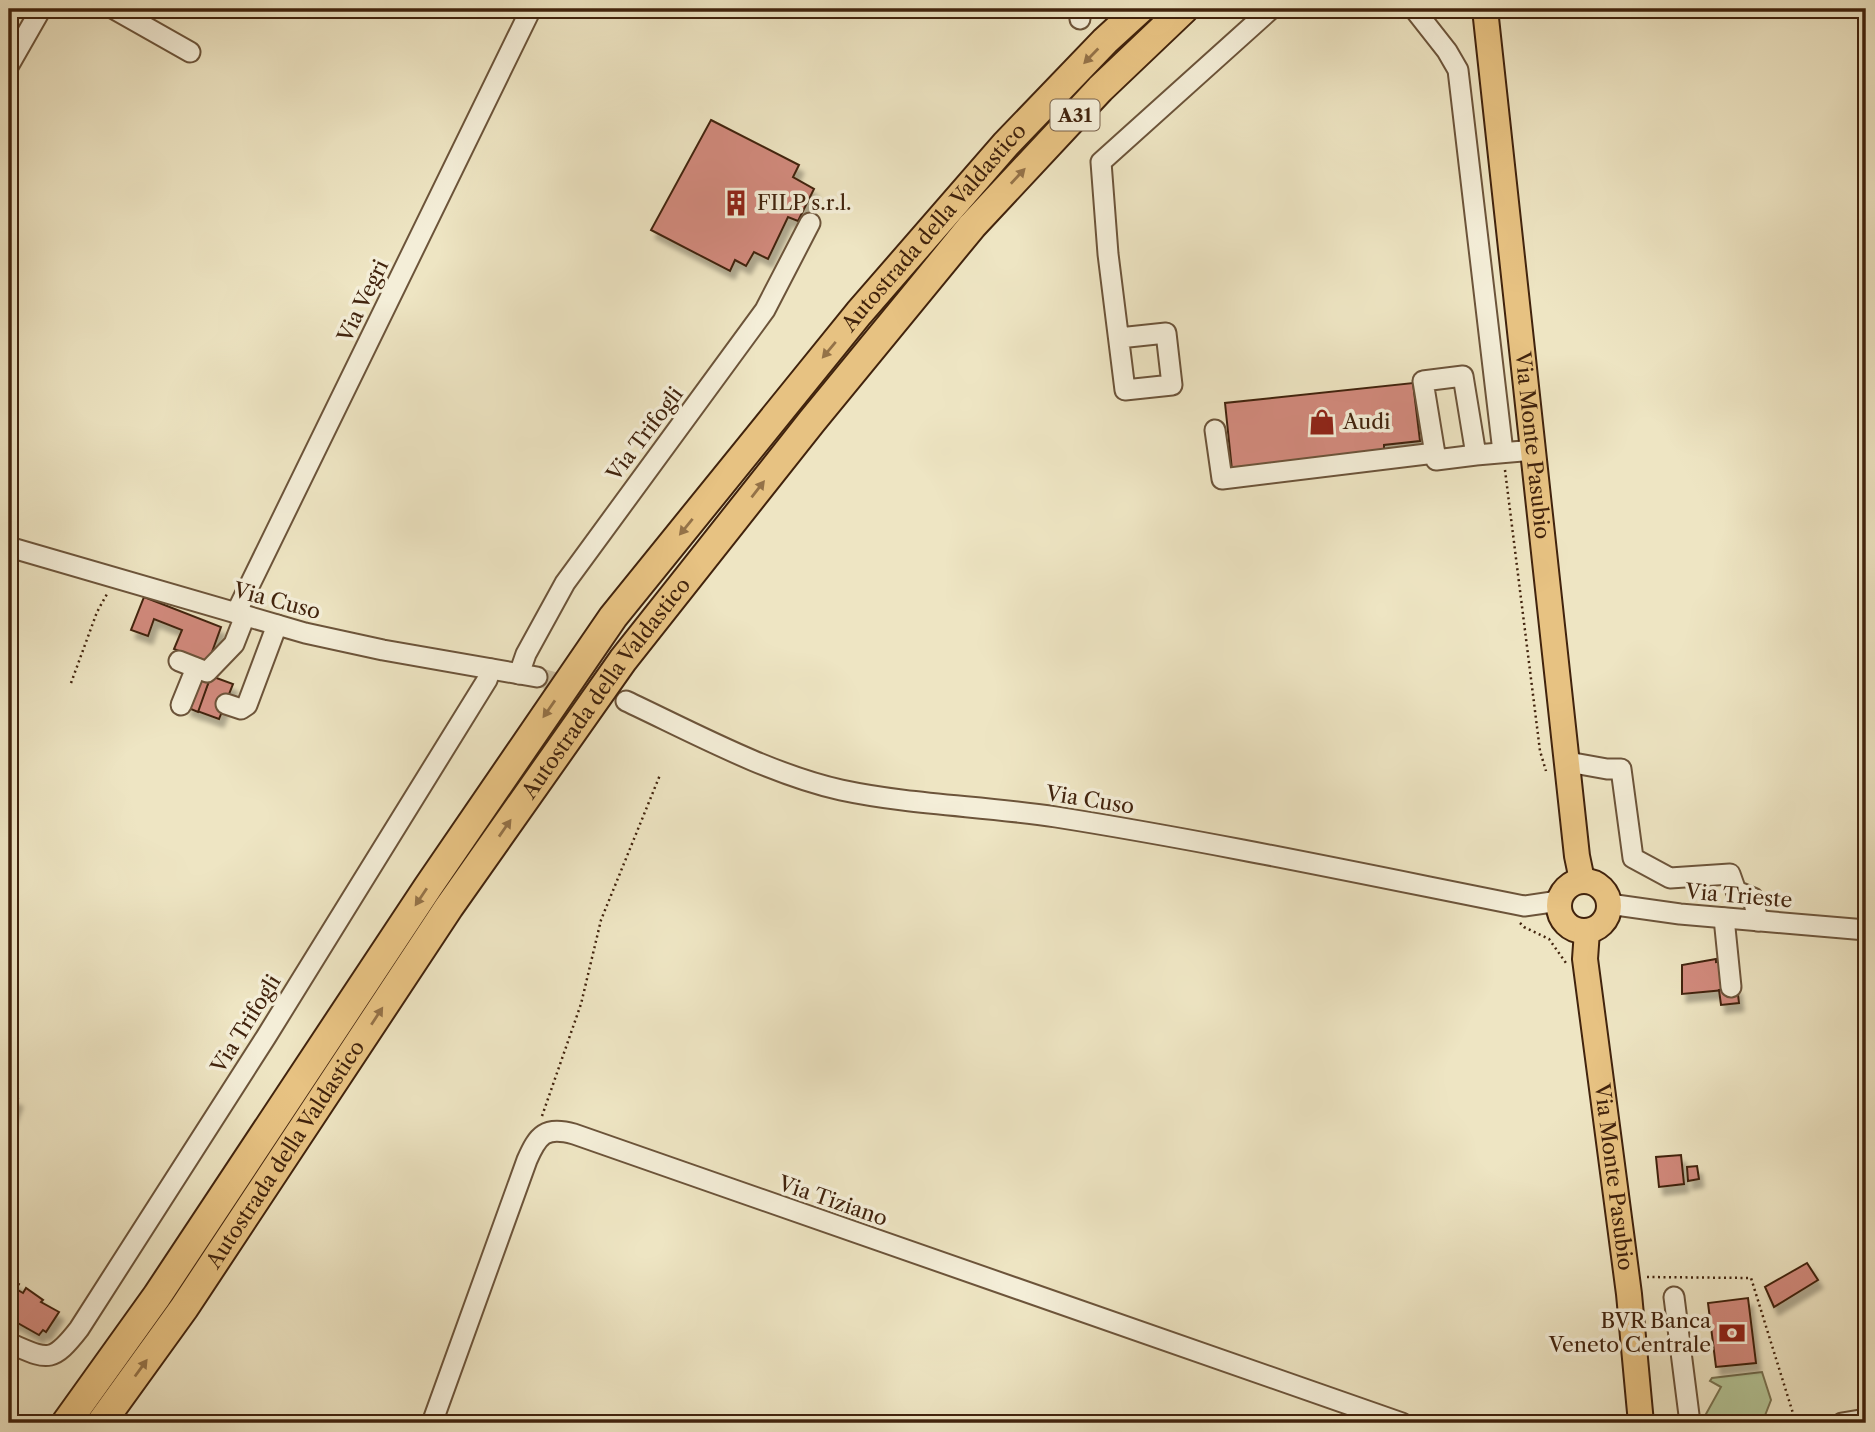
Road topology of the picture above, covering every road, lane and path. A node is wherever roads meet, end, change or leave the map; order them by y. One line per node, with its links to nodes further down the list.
1 (41, 9): 10 (street)
2 (114, 9): 9 (street)
3 (531, 9): 21 (street, Via Vegri)
4 (1140, 9): 11 (highway, Autostrada della Valdastico / A31, one-way to 11)
5 (1184, 9): 11 (highway, Autostrada della Valdastico / A31, one-way to 5)
6 (1271, 9): 13 (street)
7 (1414, 9): 16 (street, Via Monte Pasubio)
8 (1485, 9): 15 (main road, Via Monte Pasubio)
9 (190, 52)
10 (9, 65)
11 (963, 216): 46 (highway, Autostrada della Valdastico, one-way to 46); 47 (highway, Autostrada della Valdastico, one-way to 11)
12 (810, 223): 24 (street, Via Trifogli)
13 (1119, 338)
14 (1215, 430): 17 (street)
15 (1534, 450): 16 (street); 29 (main road, Via Monte Pasubio)
16 (1503, 452): 18 (street); 29 (path)
17 (1435, 453): 18 (street); 18 (street)
18 (1476, 455)
19 (9, 547): 20 (street, Via Cuso)
20 (115, 578): 21 (street, Via Cuso); 25 (path)
21 (240, 615): 22 (street, Via Cuso); 28 (street, Via Vegri)
22 (277, 625): 23 (street, Via Cuso); 27 (street)
23 (491, 669): 24 (street, Via Cuso); 44 (street, Via Trifogli)
24 (528, 676)
25 (71, 682)
26 (626, 701): 34 (street, Via Cuso)
27 (226, 704)
28 (181, 705)
29 (1557, 768): 31 (main road, Via Monte Pasubio); 36 (street)
30 (660, 775): 41 (path)
31 (1582, 880): 32 (main road); 33 (main road)
32 (1559, 901): 34 (street, Via Cuso); 38 (main road)
33 (1609, 904): 35 (street, Via Trieste); 38 (main road)
34 (1524, 906): 39 (path)
35 (1724, 918): 36 (street, Via Trieste); 40 (street)
36 (1758, 920): 37 (street, Via Trieste)
37 (1866, 930)
38 (1587, 932): 39 (main road, Via Monte Pasubio)
39 (1585, 959): 42 (main road, Via Monte Pasubio)
40 (1731, 987)
41 (545, 1133): 48 (street); 49 (street, Via Tiziano)
42 (1626, 1276): 50 (main road, Via Monte Pasubio); 52 (path)
43 (1674, 1297): 51 (street)
44 (9, 1342)
45 (1866, 1419): 53 (street)
46 (66, 1423)
47 (102, 1423)
48 (432, 1423)
49 (1402, 1423)
50 (1641, 1423)
51 (1690, 1423)
52 (1796, 1423)
53 (1842, 1423)

